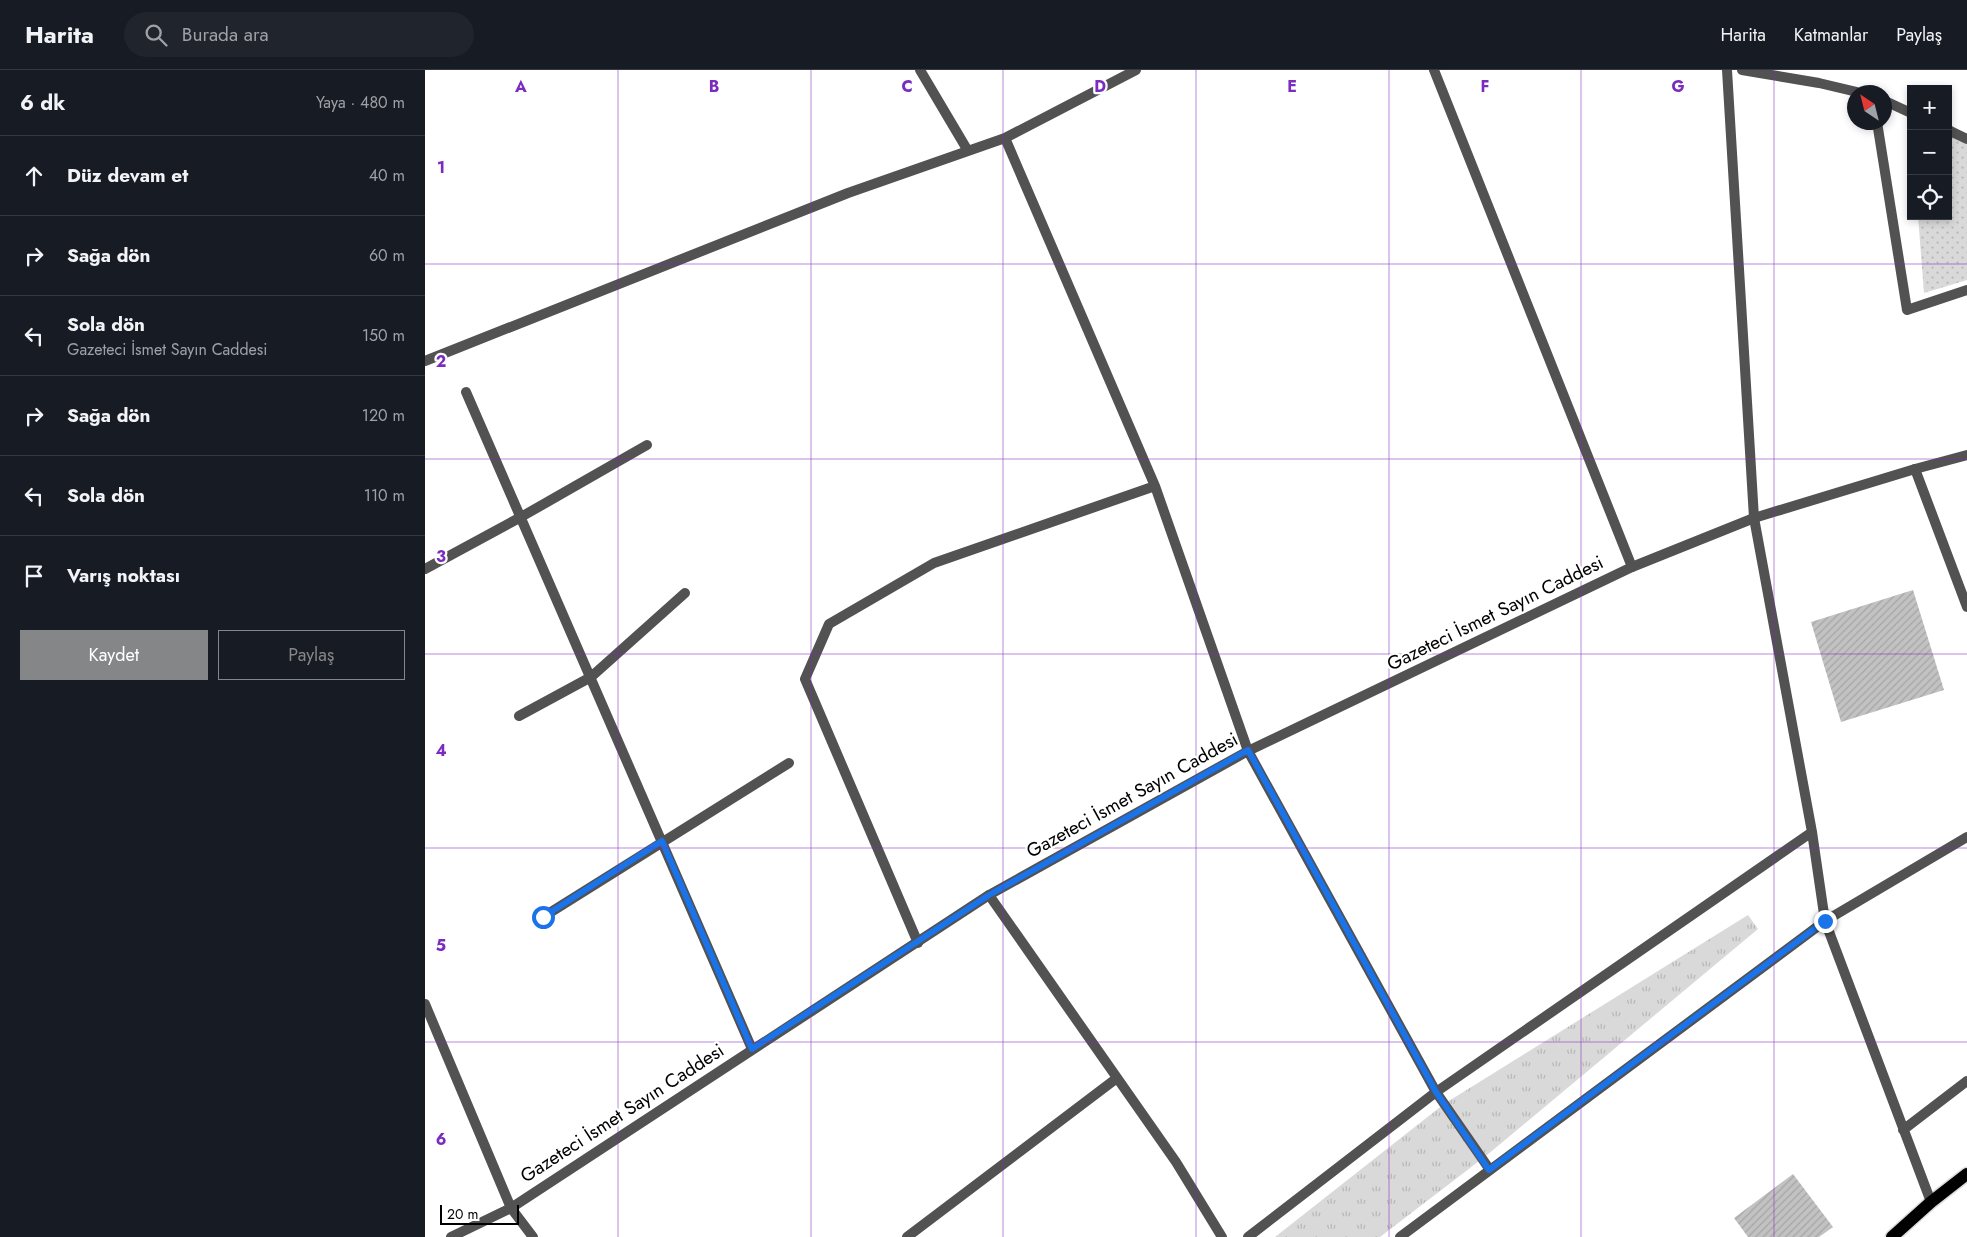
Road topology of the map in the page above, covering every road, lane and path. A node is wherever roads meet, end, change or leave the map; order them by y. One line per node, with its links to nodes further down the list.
1 (920, 70): 13 (street)
2 (1136, 70): 11 (street)
3 (1434, 70): 23 (street)
4 (1727, 70): 22 (street)
5 (1742, 70): 6 (street)
6 (1847, 90)
7 (1892, 105): 8 (street)
8 (1907, 111)
9 (1878, 130): 14 (street)
10 (1952, 132): 12 (street)
11 (1005, 138): 13 (street); 20 (street)
12 (1967, 139)
13 (968, 151): 15 (street)
14 (1967, 290)
15 (425, 361)
16 (466, 392): 21 (street)
17 (647, 444): 21 (street)
18 (1967, 455): 19 (street, Gazeteci İsmet Sayın Caddesi)
19 (1915, 469): 22 (street, Gazeteci İsmet Sayın Caddesi); 26 (street)
20 (1155, 486): 29 (street); 37 (street)
21 (521, 517): 24 (street); 27 (street)
22 (1754, 518): 23 (street, Gazeteci İsmet Sayın Caddesi); 31 (street)
23 (1632, 567): 29 (street, Gazeteci İsmet Sayın Caddesi)
24 (425, 569)
25 (685, 593): 27 (street)
26 (1967, 607)
27 (591, 678): 28 (street); 33 (street)
28 (519, 716)
29 (1248, 750): 34 (street, Gazeteci İsmet Sayın Caddesi); 42 (street)
30 (789, 763): 33 (street)
31 (1811, 832): 36 (street); 42 (street)
32 (1967, 837): 36 (street)
33 (662, 841): 35 (street); 39 (street)
34 (989, 895): 37 (street, Gazeteci İsmet Sayın Caddesi); 40 (street)
35 (543, 917)
36 (1825, 921): 43 (street); 44 (street)
37 (918, 943): 39 (street, Gazeteci İsmet Sayın Caddesi)
38 (425, 1004): 47 (street)
39 (752, 1049): 47 (street, Gazeteci İsmet Sayın Caddesi)
40 (1117, 1078): 50 (street); 51 (street)
41 (1967, 1081): 43 (street)
42 (1436, 1092): 44 (street); 52 (street)
43 (1903, 1130): 46 (street)
44 (1489, 1170): 53 (street)
45 (1967, 1174): 46 (main road)
46 (1931, 1202): 54 (main road)
47 (511, 1208): 48 (street, Gazeteci İsmet Sayın Caddesi); 49 (street)
48 (451, 1237)
49 (533, 1237)
50 (907, 1237)
51 (1222, 1237)
52 (1248, 1237)
53 (1400, 1237)
54 (1892, 1237)

